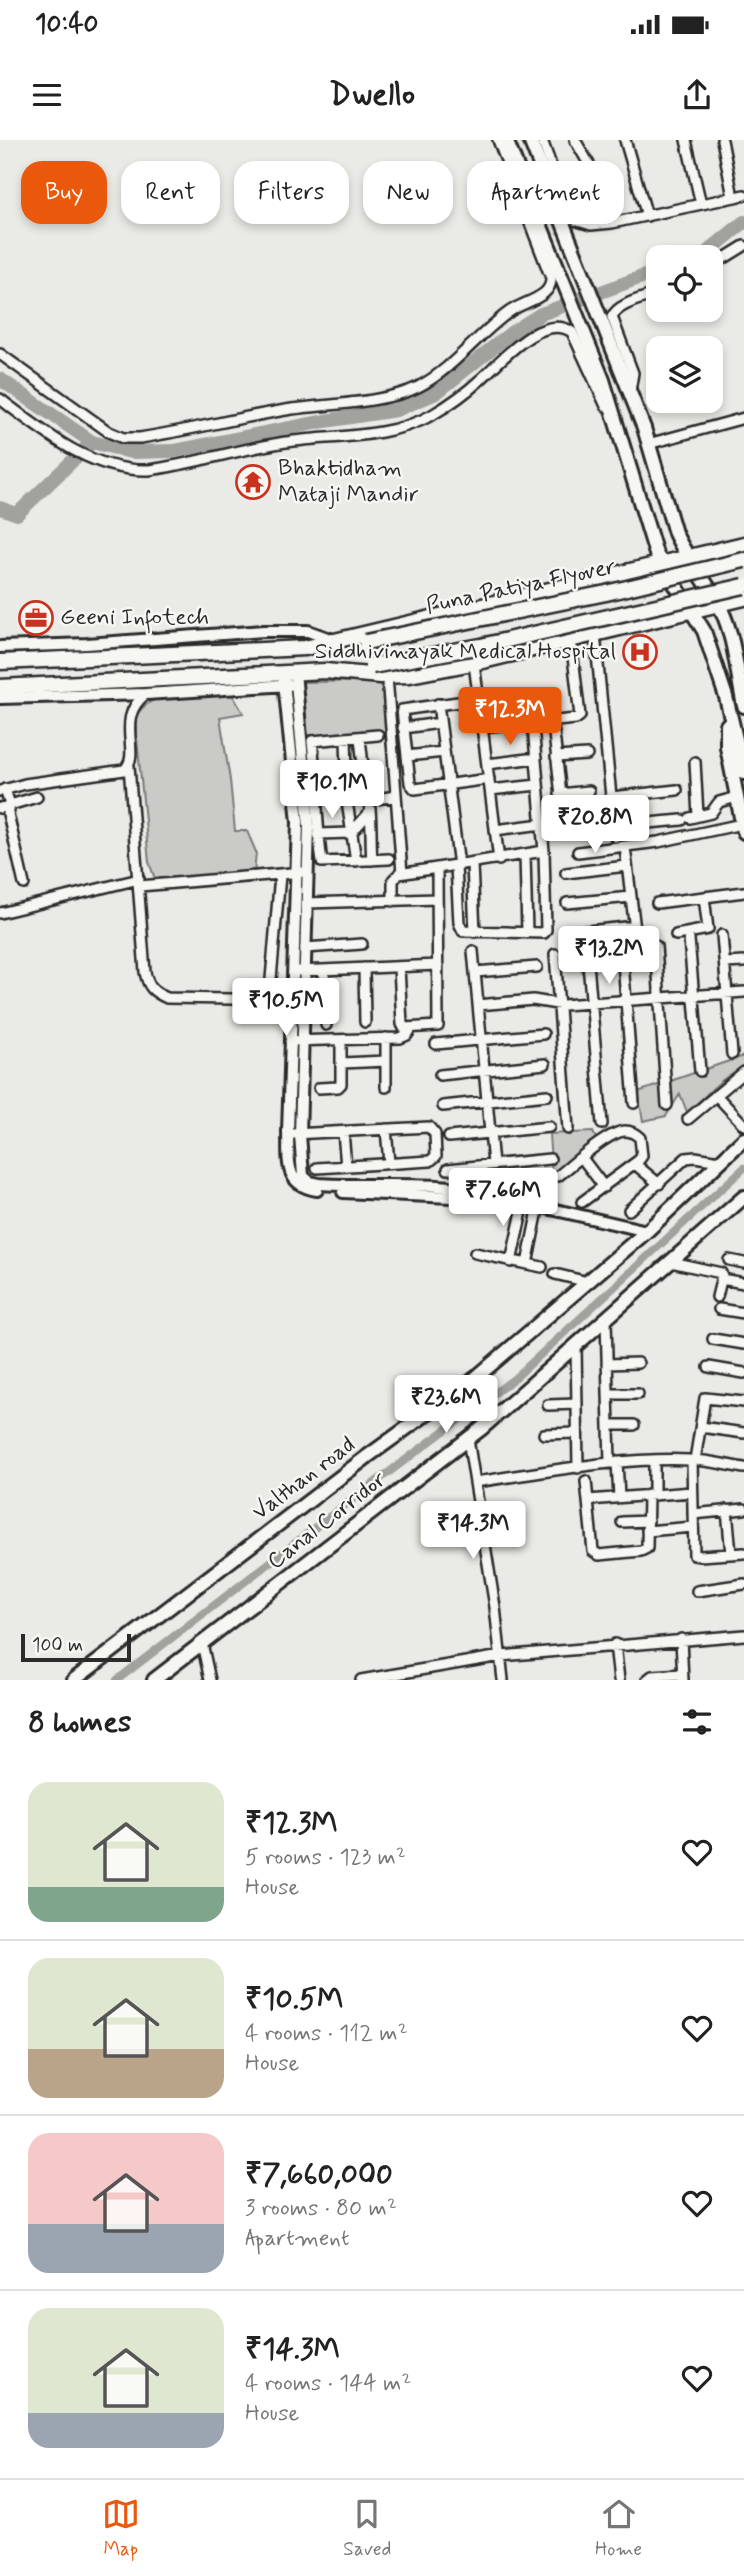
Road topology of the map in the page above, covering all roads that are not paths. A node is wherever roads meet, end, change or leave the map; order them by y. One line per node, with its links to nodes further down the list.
1 (498, 140): 21 (street)
2 (506, 140): 25 (main road)
3 (530, 140): 9 (main road)
4 (542, 140): 10 (street)
5 (575, 140): 11 (street)
6 (625, 140): 15 (street)
7 (686, 140): 14 (street)
8 (722, 140): 13 (street)
9 (538, 161)
10 (549, 161)
11 (587, 161)
12 (744, 195): 13 (street)
13 (733, 197): 14 (street)
14 (701, 204): 15 (street)
15 (647, 216): 16 (street)
16 (624, 220)
17 (563, 224): 22 (main road)
18 (744, 246): 19 (street)
19 (723, 259)
20 (646, 298): 22 (street)
21 (0, 354)
22 (630, 392): 26 (main road)
23 (0, 399): 25 (street)
24 (744, 418): 26 (street)
25 (618, 432): 30 (main road)
26 (648, 444): 28 (main road)
27 (744, 544): 28 (highway)
28 (687, 556): 30 (highway); 33 (main road)
29 (744, 560): 39 (highway, Puna Patiya Flyover, bridge)
30 (660, 562): 34 (main road); 36 (highway)
31 (744, 586): 43 (highway, Puna Patiya Flyover, bridge)
32 (744, 598): 33 (highway)
33 (719, 605): 34 (highway); 40 (main road)
34 (693, 611): 35 (highway); 50 (main road)
35 (595, 635): 37 (highway); 82 (street)
36 (333, 640): 38 (street); 39 (highway)
37 (571, 640): 42 (highway); 63 (street)
38 (0, 647)
39 (305, 648): 41 (highway)
40 (739, 657): 46 (main road)
41 (0, 662)
42 (474, 663): 44 (highway); 51 (street)
43 (325, 671): 44 (highway); 45 (highway)
44 (387, 676): 79 (street)
45 (289, 678): 47 (highway); 107 (street)
46 (741, 681): 52 (main road)
47 (183, 685): 48 (highway); 49 (street)
48 (5, 692): 49 (street)
49 (146, 694): 67 (street)
50 (726, 697): 68 (main road); 83 (main road)
51 (479, 699): 53 (street); 55 (street)
52 (743, 701)
53 (438, 704): 54 (street); 56 (street)
54 (440, 723): 56 (street); 60 (street)
55 (482, 727): 64 (street); 66 (street)
56 (403, 728): 61 (street)
57 (378, 735): 59 (street)
58 (346, 738): 59 (street); 70 (street); 71 (street)
59 (360, 738): 81 (street)
60 (444, 752): 61 (street); 72 (street)
61 (407, 755): 72 (street)
62 (587, 755): 63 (street)
63 (556, 757): 78 (street)
64 (536, 758): 66 (street); 73 (street)
65 (695, 762): 86 (street)
66 (487, 764): 69 (street)
67 (129, 766): 74 (street); 111 (street)
68 (744, 773)
69 (489, 779): 72 (street); 75 (street)
70 (346, 781): 71 (street); 81 (street); 92 (street)
71 (317, 782): 93 (street)
72 (448, 785): 104 (street)
73 (538, 785): 75 (street); 87 (street)
74 (2, 790): 84 (street)
75 (490, 790): 91 (street)
76 (589, 790): 78 (street)
77 (677, 790): 82 (street)
78 (560, 794): 88 (street)
79 (396, 796): 81 (street); 108 (street)
80 (37, 797): 84 (street)
81 (368, 797): 85 (street)
82 (612, 797): 89 (street)
83 (737, 797): 86 (street); 90 (main road)
84 (4, 809): 112 (street)
85 (370, 811): 92 (street); 100 (street)
86 (690, 818): 89 (street)
87 (542, 824): 91 (street); 96 (street)
88 (593, 825)
89 (614, 826): 94 (street)
90 (743, 828): 95 (street)
91 (495, 830): 101 (street)
92 (351, 832): 93 (street); 102 (street)
93 (318, 834): 102 (street)
94 (615, 837)
95 (625, 847): 97 (street); 105 (street)
96 (544, 851): 98 (street); 124 (street)
97 (578, 852)
98 (525, 855): 101 (street); 124 (street)
99 (389, 859): 100 (street)
100 (372, 860): 102 (street)
101 (499, 860): 103 (street)
102 (356, 861)
103 (472, 864): 104 (street); 123 (street)
104 (457, 866): 106 (street); 123 (street)
105 (627, 866): 109 (street); 114 (street)
106 (437, 869): 108 (street); 116 (street)
107 (303, 872): 110 (street); 118 (street); 144 (street)
108 (402, 873): 117 (street)
109 (566, 873)
110 (280, 875): 111 (street); 146 (street)
111 (139, 883): 121 (street); 151 (street)
112 (24, 884)
113 (744, 892): 115 (street)
114 (631, 897): 119 (street); 122 (street)
115 (704, 897): 120 (street); 127 (street)
116 (438, 899): 117 (street); 139 (street)
117 (393, 901): 118 (street)
118 (307, 903): 132 (street)
119 (567, 903)
120 (657, 903)
121 (0, 913)
122 (635, 926): 125 (street); 128 (street)
123 (475, 932): 124 (street)
124 (527, 933)
125 (569, 933)
126 (722, 934): 138 (street)
127 (676, 935)
128 (636, 938)
129 (689, 939): 149 (street)
130 (362, 944): 132 (street)
131 (656, 946): 150 (street)
132 (305, 948): 144 (street)
133 (622, 948): 152 (street)
134 (473, 951): 145 (street)
135 (587, 953): 153 (street)
136 (555, 954): 154 (street)
137 (744, 962): 138 (street)
138 (725, 963): 148 (street)
139 (438, 965): 140 (street); 158 (street)
140 (399, 967): 142 (street); 158 (street)
141 (537, 967): 145 (street)
142 (363, 968): 143 (street); 156 (street)
143 (324, 970): 144 (street); 157 (street)
144 (298, 971): 151 (street); 163 (street)
145 (475, 972): 155 (street)
146 (271, 979)
147 (744, 992): 148 (street)
148 (727, 993): 149 (street); 165 (street)
149 (694, 996): 150 (street); 170 (street)
150 (660, 998): 152 (street); 179 (street)
151 (292, 1000): 163 (street)
152 (626, 1000): 153 (street); 178 (street)
153 (592, 1003): 154 (street); 182 (street)
154 (559, 1004): 155 (street); 186 (street)
155 (478, 1005): 162 (street)
156 (365, 1022)
157 (326, 1025)
158 (411, 1029): 160 (street)
159 (543, 1034): 162 (street)
160 (386, 1038): 161 (street); 166 (street)
161 (341, 1040): 163 (street); 167 (street)
162 (481, 1040): 164 (street); 169 (street)
163 (296, 1041): 189 (street); 190 (street)
164 (436, 1044)
165 (732, 1054)
166 (386, 1061): 167 (street); 173 (street)
167 (342, 1063): 174 (street)
168 (545, 1064): 169 (street)
169 (484, 1071): 172 (street); 177 (street)
170 (700, 1071)
171 (744, 1072): 176 (street)
172 (440, 1075)
173 (386, 1087)
174 (319, 1088)
175 (547, 1095): 177 (street)
176 (716, 1095): 181 (street); 183 (street)
177 (487, 1101): 180 (street); 188 (street)
178 (634, 1103)
179 (667, 1105)
180 (443, 1106)
181 (688, 1119)
182 (602, 1124)
183 (744, 1125)
184 (549, 1127): 188 (street)
185 (386, 1129): 187 (street); 196 (street); 196 (street)
186 (568, 1129)
187 (343, 1132): 190 (street); 199 (street)
188 (490, 1133): 191 (street); 197 (street)
189 (288, 1134): 190 (street); 206 (street)
190 (300, 1134): 206 (street)
191 (449, 1137)
192 (744, 1139): 195 (main road, Valthan road)
193 (582, 1158): 198 (street); 202 (street); 204 (street)
194 (550, 1159): 197 (street)
195 (720, 1161): 203 (street); 211 (main road, Valthan road)
196 (389, 1163): 199 (street)
197 (493, 1164): 201 (street)
198 (635, 1164): 203 (street); 204 (street)
199 (346, 1166): 200 (street)
200 (317, 1168)
201 (448, 1169)
202 (558, 1176)
203 (659, 1184): 210 (street)
204 (604, 1187): 208 (street)
205 (744, 1197): 215 (main road, Canal Corridor)
206 (508, 1199): 207 (street)
207 (524, 1202): 209 (street); 214 (street)
208 (582, 1202)
209 (539, 1205): 211 (street); 216 (street)
210 (629, 1210)
211 (647, 1231): 221 (main road, Valthan road)
212 (475, 1253): 214 (street)
213 (729, 1260): 217 (street)
214 (511, 1262): 216 (street)
215 (671, 1262): 220 (street); 226 (main road, Canal Corridor)
216 (527, 1264): 218 (street)
217 (744, 1264)
218 (542, 1267)
219 (555, 1274): 221 (street)
220 (721, 1279): 222 (street); 223 (street)
221 (588, 1282): 273 (main road, Valthan road)
222 (744, 1283)
223 (717, 1297)
224 (719, 1309): 225 (street)
225 (744, 1313)
226 (606, 1320): 229 (main road, Canal Corridor); 231 (street)
227 (713, 1339): 228 (street)
228 (744, 1343)
229 (576, 1346): 237 (street); 245 (main road, Canal Corridor)
230 (638, 1363): 231 (street)
231 (607, 1364): 234 (street)
232 (709, 1367): 233 (street)
233 (744, 1373)
234 (608, 1394): 235 (street); 239 (street)
235 (638, 1394)
236 (744, 1402): 241 (street)
237 (577, 1404): 238 (street); 242 (street)
238 (548, 1405)
239 (609, 1425): 240 (street); 248 (street)
240 (634, 1425)
241 (701, 1427): 243 (street); 247 (street)
242 (577, 1433): 244 (street); 249 (street)
243 (744, 1433)
244 (544, 1434)
245 (468, 1439): 252 (street); 269 (main road, Canal Corridor)
246 (654, 1460): 247 (street); 248 (street); 254 (street)
247 (693, 1460): 250 (street); 253 (street)
248 (613, 1463): 249 (street); 255 (street)
249 (578, 1468): 252 (street)
250 (744, 1468)
251 (586, 1480): 256 (street)
252 (475, 1482): 271 (street)
253 (692, 1492): 254 (street); 259 (street)
254 (651, 1495): 255 (street); 261 (street)
255 (619, 1497): 256 (street)
256 (588, 1500): 261 (street)
257 (744, 1508): 258 (street)
258 (727, 1510): 259 (street); 264 (street)
259 (693, 1514): 262 (street)
260 (622, 1522): 261 (street)
261 (648, 1526): 262 (street)
262 (693, 1527): 264 (street)
263 (744, 1553): 264 (street)
264 (731, 1554)
265 (744, 1584): 266 (street)
266 (696, 1591)
267 (744, 1635): 268 (street)
268 (681, 1639): 270 (street); 272 (street)
269 (202, 1643): 274 (main road, Canal Corridor); 275 (street)
270 (615, 1644): 271 (street); 278 (street)
271 (501, 1656): 276 (street); 277 (street)
272 (682, 1677): 279 (street)
273 (74, 1680)
274 (154, 1680)
275 (210, 1680)
276 (361, 1680)
277 (503, 1680)
278 (619, 1680)
279 (647, 1680)

